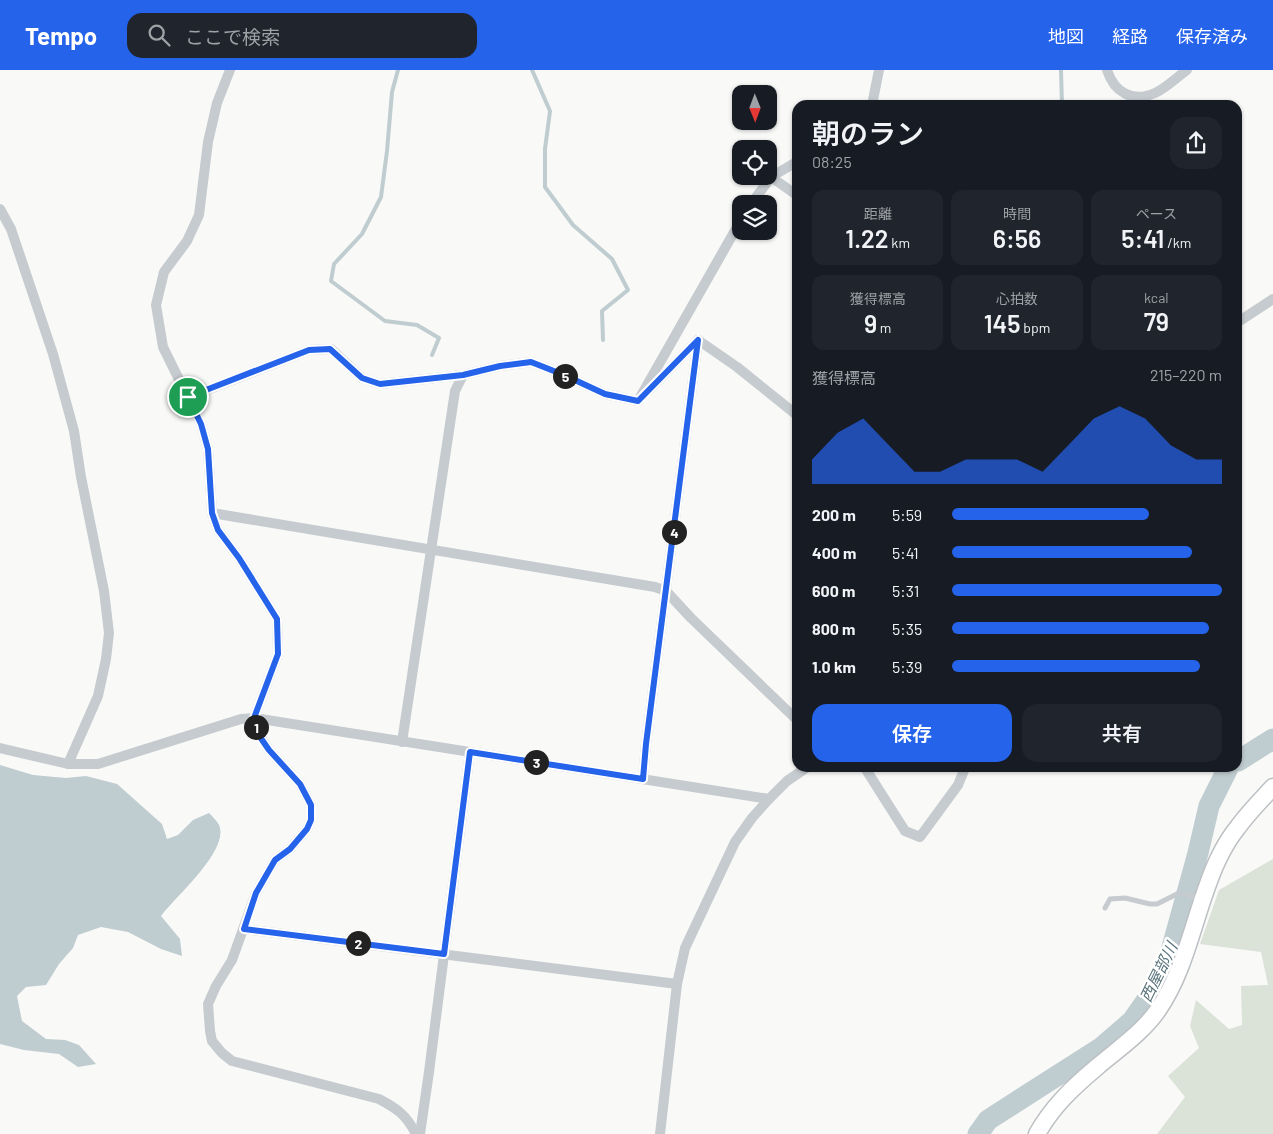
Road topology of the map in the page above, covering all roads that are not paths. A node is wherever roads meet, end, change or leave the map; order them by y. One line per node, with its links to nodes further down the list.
1 (230, 70): 18 (street)
2 (879, 70): 5 (street)
3 (1107, 70): 4 (street)
4 (1187, 70)
5 (873, 100)
6 (792, 165): 7 (street)
7 (777, 174)
8 (777, 181): 10 (street)
9 (766, 185): 11 (street)
10 (792, 192)
11 (758, 195)
12 (0, 209): 29 (street)
13 (732, 236): 19 (street)
14 (1273, 299): 15 (street)
15 (1242, 319)
16 (698, 340): 19 (street); 20 (street); 23 (street)
17 (463, 375): 18 (street); 19 (street); 22 (street)
18 (188, 397): 21 (street)
19 (638, 401)
20 (792, 411)
21 (212, 513): 22 (street); 25 (street)
22 (431, 550): 23 (street); 26 (street)
23 (666, 591): 24 (street); 33 (street)
24 (792, 715)
25 (254, 718): 26 (street); 29 (street); 38 (street)
26 (402, 742): 28 (street)
27 (0, 748): 29 (street)
28 (470, 752): 33 (street); 39 (street)
29 (68, 764)
30 (800, 772): 35 (street)
31 (868, 772): 32 (street)
32 (963, 772)
33 (643, 779): 35 (street)
34 (1273, 787): 36 (main road)
35 (769, 799): 40 (street)
36 (1199, 899): 37 (lane); 44 (main road)
37 (1105, 908)
38 (244, 929): 39 (street); 41 (street)
39 (444, 954): 40 (street); 42 (street)
40 (677, 984): 43 (street)
41 (416, 1134)
42 (420, 1134)
43 (660, 1134)
44 (1037, 1134)

